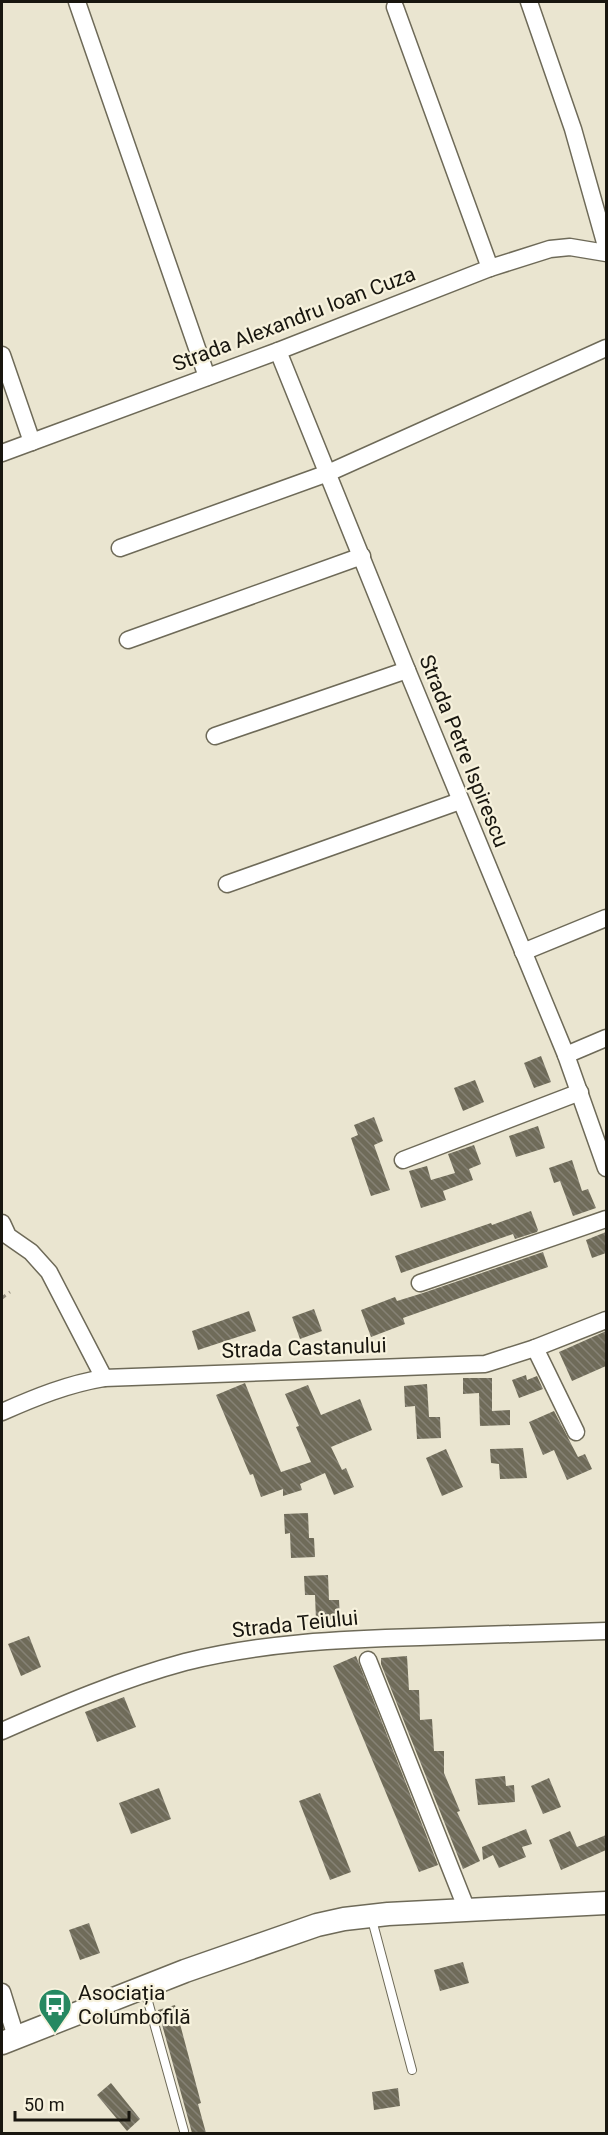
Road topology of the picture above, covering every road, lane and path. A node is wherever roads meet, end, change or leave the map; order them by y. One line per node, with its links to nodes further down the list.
1 (77, 2): 10 (street)
2 (529, 2): 4 (street)
3 (395, 7): 6 (street)
4 (606, 246)
5 (606, 254): 6 (street, Strada Alexandru Ioan Cuza)
6 (490, 268): 8 (street, Strada Alexandru Ioan Cuza)
7 (606, 348): 13 (street)
8 (278, 351): 10 (street, Strada Alexandru Ioan Cuza); 13 (street, Strada Petre Ispirescu)
9 (2, 355): 11 (street)
10 (207, 377): 11 (street, Strada Alexandru Ioan Cuza)
11 (32, 442): 12 (street, Strada Alexandru Ioan Cuza)
12 (2, 453)
13 (328, 473): 14 (street); 15 (street, Strada Petre Ispirescu)
14 (120, 548)
15 (362, 556): 16 (street); 17 (street, Strada Petre Ispirescu)
16 (128, 640)
17 (407, 670): 18 (street); 19 (street, Strada Petre Ispirescu)
18 (215, 736)
19 (460, 801): 20 (street); 22 (street, Strada Petre Ispirescu)
20 (227, 884)
21 (606, 918): 22 (street)
22 (523, 952): 24 (street, Strada Petre Ispirescu)
23 (606, 1038): 24 (street)
24 (566, 1055): 25 (street, Strada Petre Ispirescu)
25 (580, 1092): 26 (street); 27 (street, Strada Petre Ispirescu)
26 (403, 1160)
27 (606, 1168)
28 (606, 1219): 30 (street)
29 (2, 1223): 35 (street)
30 (420, 1283)
31 (10, 1292): 32 (path)
32 (2, 1298)
33 (606, 1320): 34 (street, Strada Castanului)
34 (535, 1348): 35 (street, Strada Castanului); 37 (street)
35 (104, 1378): 36 (street, Strada Castanului)
36 (2, 1412)
37 (576, 1432)
38 (606, 1631): 40 (street, Strada Teiului)
39 (368, 1660): 42 (street)
40 (2, 1731)
41 (606, 1903): 42 (main road)
42 (467, 1910): 43 (main road)
43 (371, 1916): 44 (main road); 47 (lane)
44 (144, 1987): 46 (main road); 48 (lane)
45 (2, 1992): 46 (street)
46 (9, 2040)
47 (412, 2070)
48 (184, 2131)

